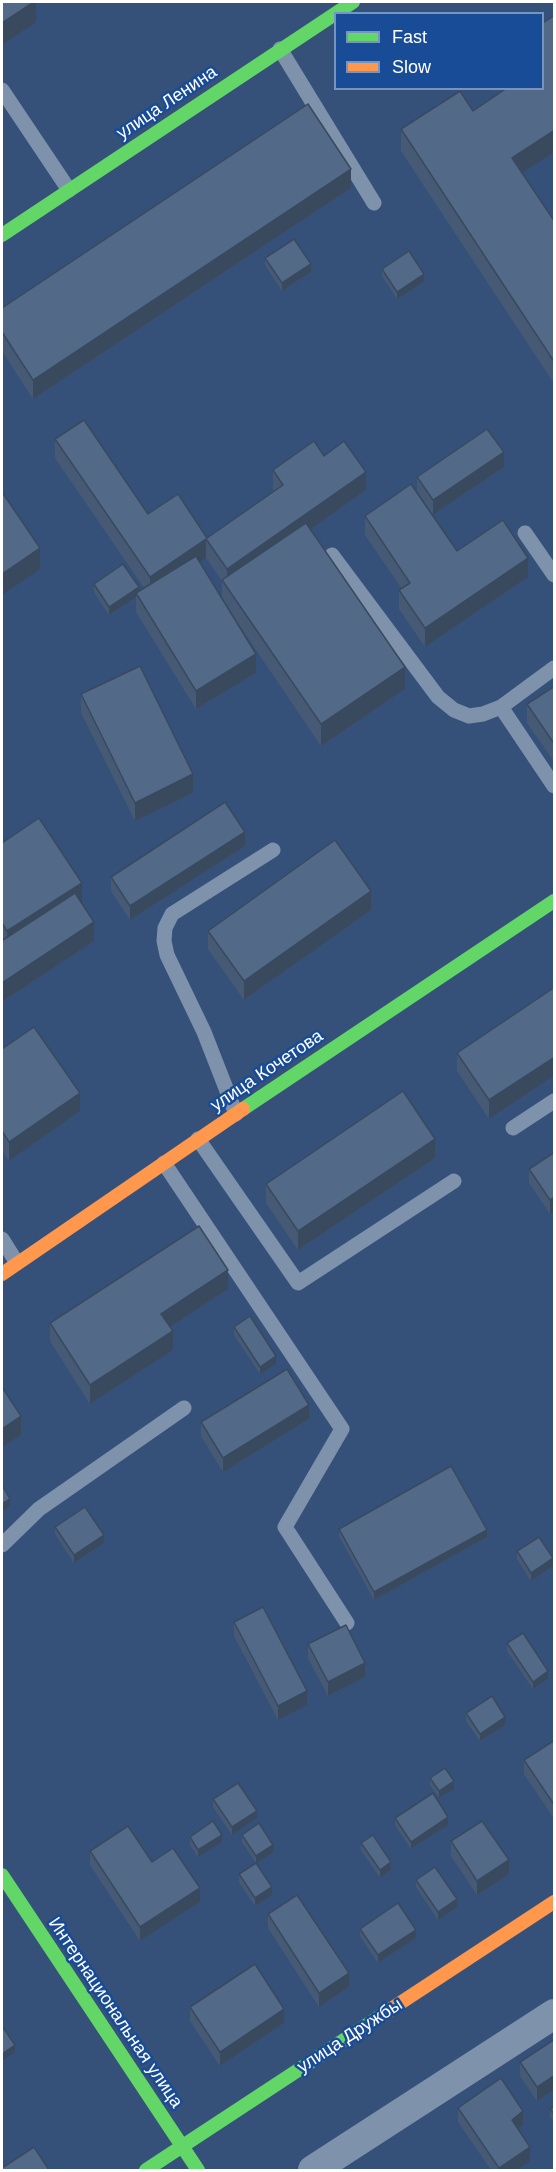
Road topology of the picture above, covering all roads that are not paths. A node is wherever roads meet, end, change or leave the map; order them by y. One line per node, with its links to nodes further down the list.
1 (353, 2): 2 (street, улица Ленина)
2 (337, 12)
3 (334, 14): 4 (street, улица Ленина)
4 (280, 49): 6 (street, улица Ленина); 7 (lane)
5 (2, 90): 6 (lane)
6 (69, 190): 8 (street, улица Ленина)
7 (374, 203)
8 (2, 235)
9 (525, 532): 11 (lane)
10 (332, 555): 13 (lane)
11 (555, 575)
12 (555, 668): 13 (lane)
13 (501, 707): 14 (lane)
14 (555, 786)
15 (273, 850): 18 (lane)
16 (555, 901): 18 (street, улица Кочетова)
17 (555, 1101): 19 (lane)
18 (236, 1114): 20 (street, улица Кочетова)
19 (513, 1128)
20 (198, 1139): 21 (street, улица Кочетова); 22 (lane)
21 (164, 1163): 24 (street, улица Кочетова); 28 (lane)
22 (454, 1181)
23 (2, 1239): 24 (lane)
24 (17, 1263): 25 (street, улица Кочетова)
25 (2, 1274)
26 (184, 1408): 27 (lane)
27 (2, 1545)
28 (347, 1623)
29 (2, 1875): 32 (street, Интернациональная улица)
30 (555, 1902): 32 (street, улица Дружбы)
31 (555, 2014): 35 (street)
32 (182, 2147): 33 (street, улица Дружбы); 34 (street, Интернациональная улица)
33 (146, 2170)
34 (198, 2170)
35 (313, 2170)

